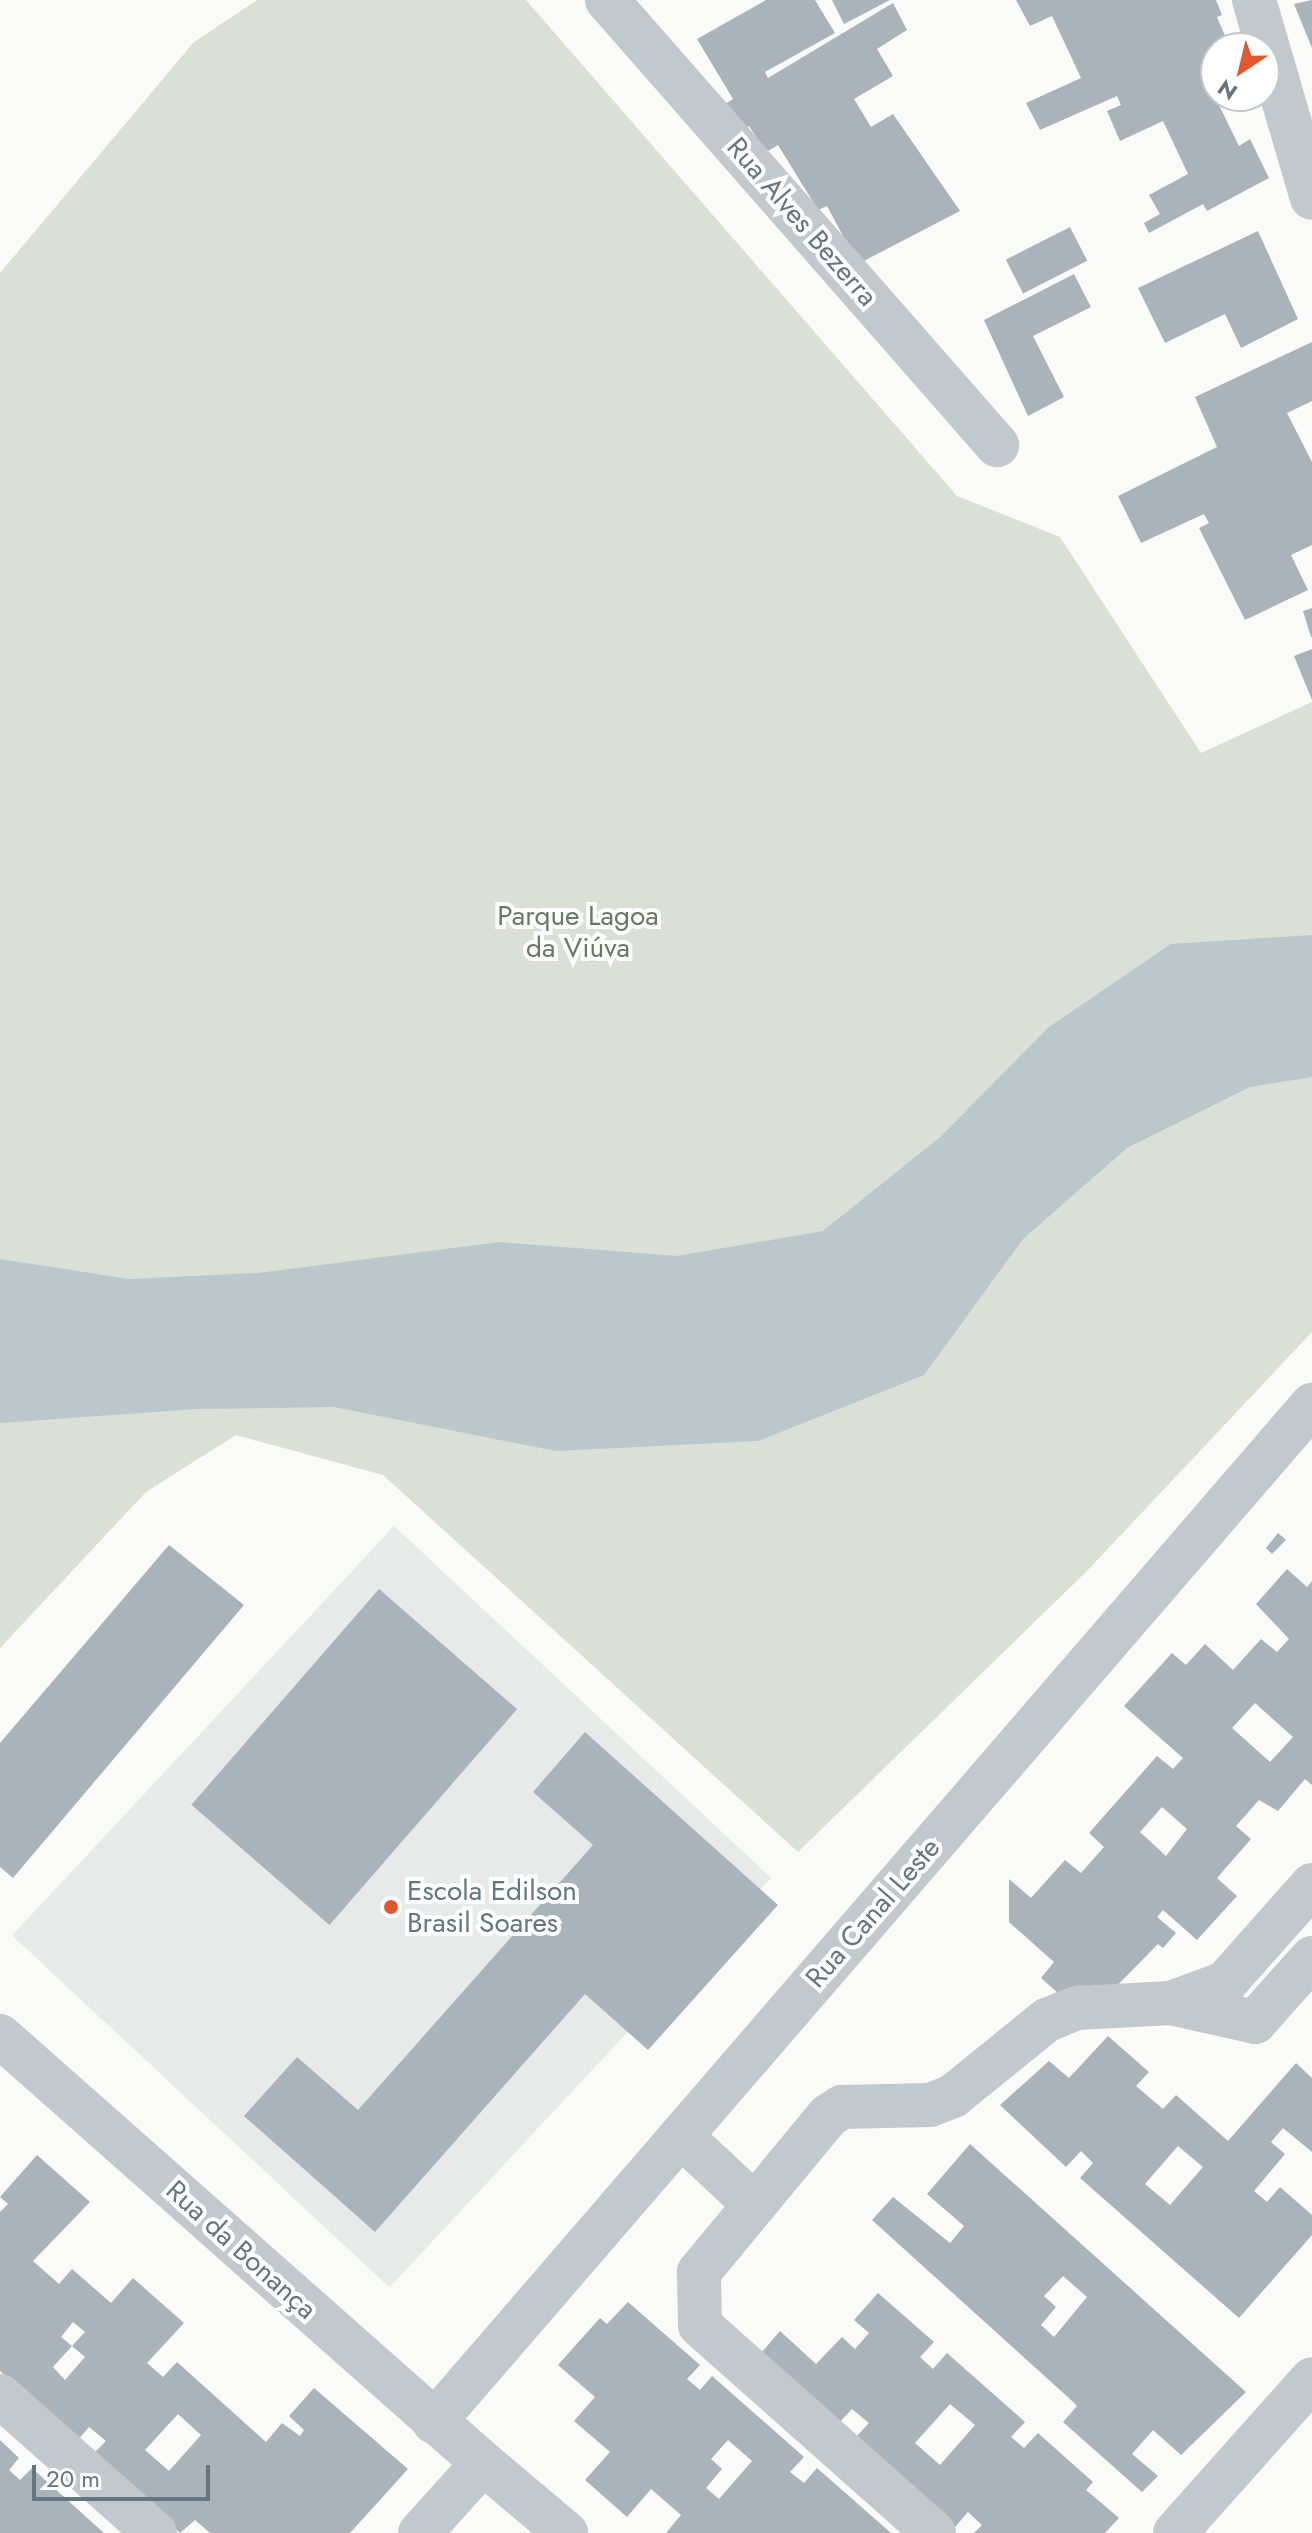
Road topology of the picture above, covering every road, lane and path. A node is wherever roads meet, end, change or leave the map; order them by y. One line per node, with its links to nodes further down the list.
1 (607, 0): 4 (street, Rua Alves Bezerra)
2 (1254, 0): 3 (street)
3 (1312, 198)
4 (997, 445)
5 (1312, 1405): 10 (street, Rua Canal Leste)
6 (1312, 1885): 8 (street)
7 (1312, 1958): 8 (street)
8 (1171, 2003): 11 (street)
9 (0, 2036): 14 (street, Rua da Bonança)
10 (681, 2136): 11 (street); 14 (street, Rua Canal Leste)
11 (755, 2205): 19 (street)
12 (1312, 2379): 20 (street)
13 (0, 2396): 16 (street)
14 (434, 2422): 15 (street, Rua da Bonança)
15 (483, 2463): 17 (street); 18 (street, Rua da Bonança)
16 (155, 2533)
17 (420, 2533)
18 (566, 2533)
19 (934, 2533)
20 (1175, 2533)

